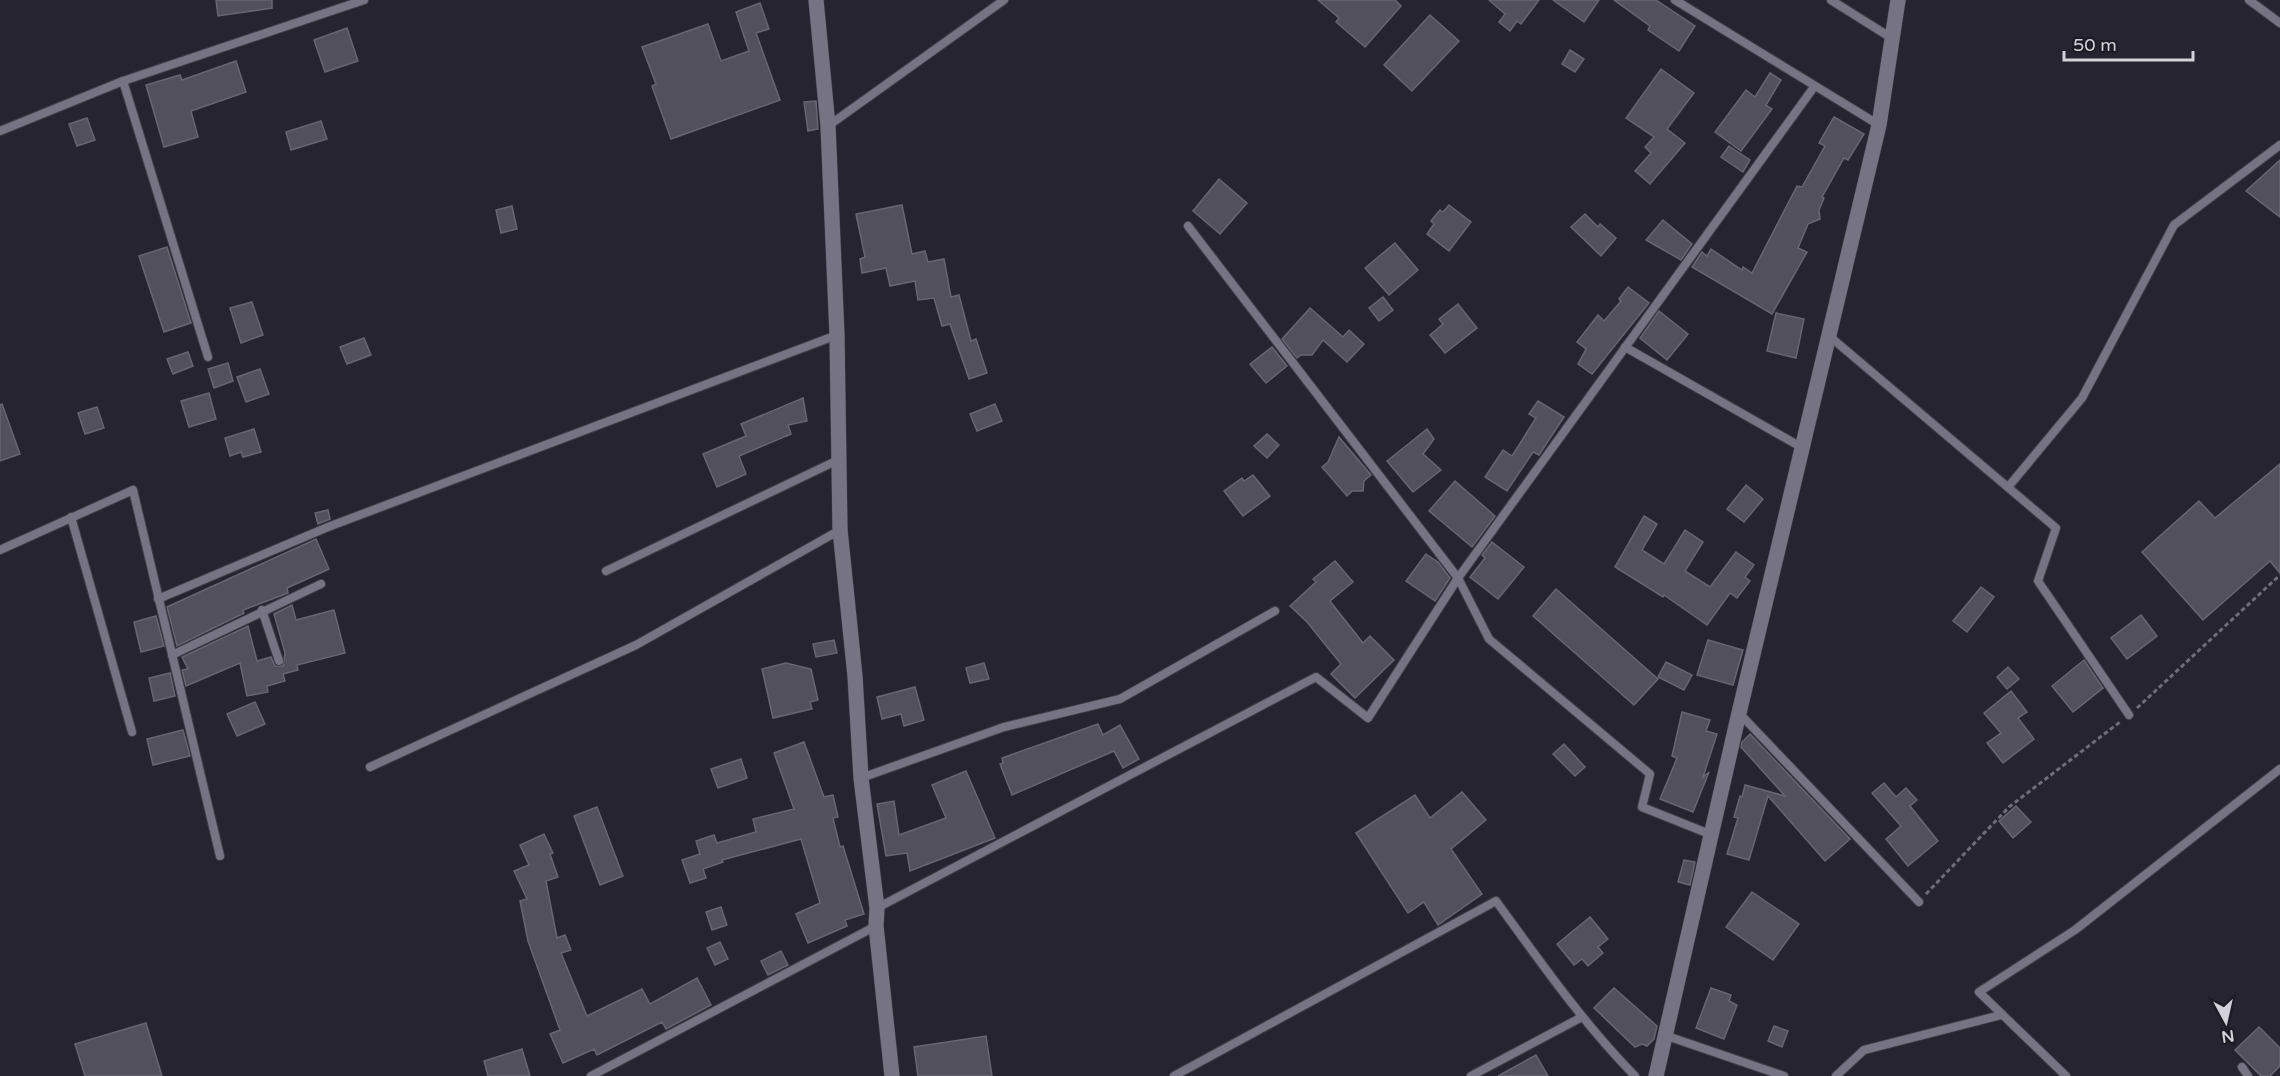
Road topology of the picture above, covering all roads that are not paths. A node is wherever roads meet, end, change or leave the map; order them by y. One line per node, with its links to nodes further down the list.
1 (364, 0): 10 (lane)
2 (816, 0): 13 (street)
3 (1004, 0): 13 (lane)
4 (1675, 0): 11 (lane)
5 (1832, 0): 9 (lane)
6 (1898, 0): 9 (street)
7 (2248, 0): 8 (lane)
8 (2280, 22)
9 (1893, 39): 12 (street)
10 (123, 81): 14 (lane); 20 (lane)
11 (1814, 87): 12 (lane); 19 (lane)
12 (1879, 125): 18 (street)
13 (828, 126): 17 (street)
14 (0, 131)
15 (2280, 145): 23 (lane)
16 (1188, 226): 28 (lane)
17 (837, 335): 22 (street); 30 (lane)
18 (1828, 335): 21 (street); 23 (lane)
19 (1625, 347): 21 (lane); 28 (lane)
20 (208, 357)
21 (1801, 447): 35 (street)
22 (838, 460): 25 (street); 27 (lane)
23 (2009, 486): 36 (lane)
24 (71, 517): 26 (lane); 30 (lane); 37 (lane)
25 (840, 530): 38 (lane); 40 (street)
26 (0, 550)
27 (606, 571)
28 (1458, 578): 41 (lane); 44 (lane)
29 (321, 584): 31 (lane)
30 (158, 599): 33 (lane)
31 (262, 610): 33 (lane); 34 (lane)
32 (1275, 611): 40 (lane)
33 (172, 655): 42 (lane)
34 (279, 661)
35 (1739, 712): 41 (street); 43 (lane)
36 (2129, 715)
37 (132, 732)
38 (370, 766)
39 (2280, 769): 46 (lane)
40 (861, 778): 44 (street)
41 (1712, 836): 48 (street)
42 (220, 856)
43 (1919, 902)
44 (877, 908): 45 (street)
45 (876, 926): 50 (lane); 51 (street)
46 (2001, 1015): 57 (lane); 58 (lane)
47 (1582, 1017): 52 (lane); 53 (lane); 54 (lane)
48 (1667, 1036): 55 (street); 56 (lane)
49 (2242, 1067): 59 (lane)
50 (591, 1076)
51 (892, 1076)
52 (1174, 1076)
53 (1471, 1076)
54 (1635, 1076)
55 (1656, 1076)
56 (1784, 1076)
57 (1836, 1076)
58 (2066, 1076)
59 (2248, 1076)

